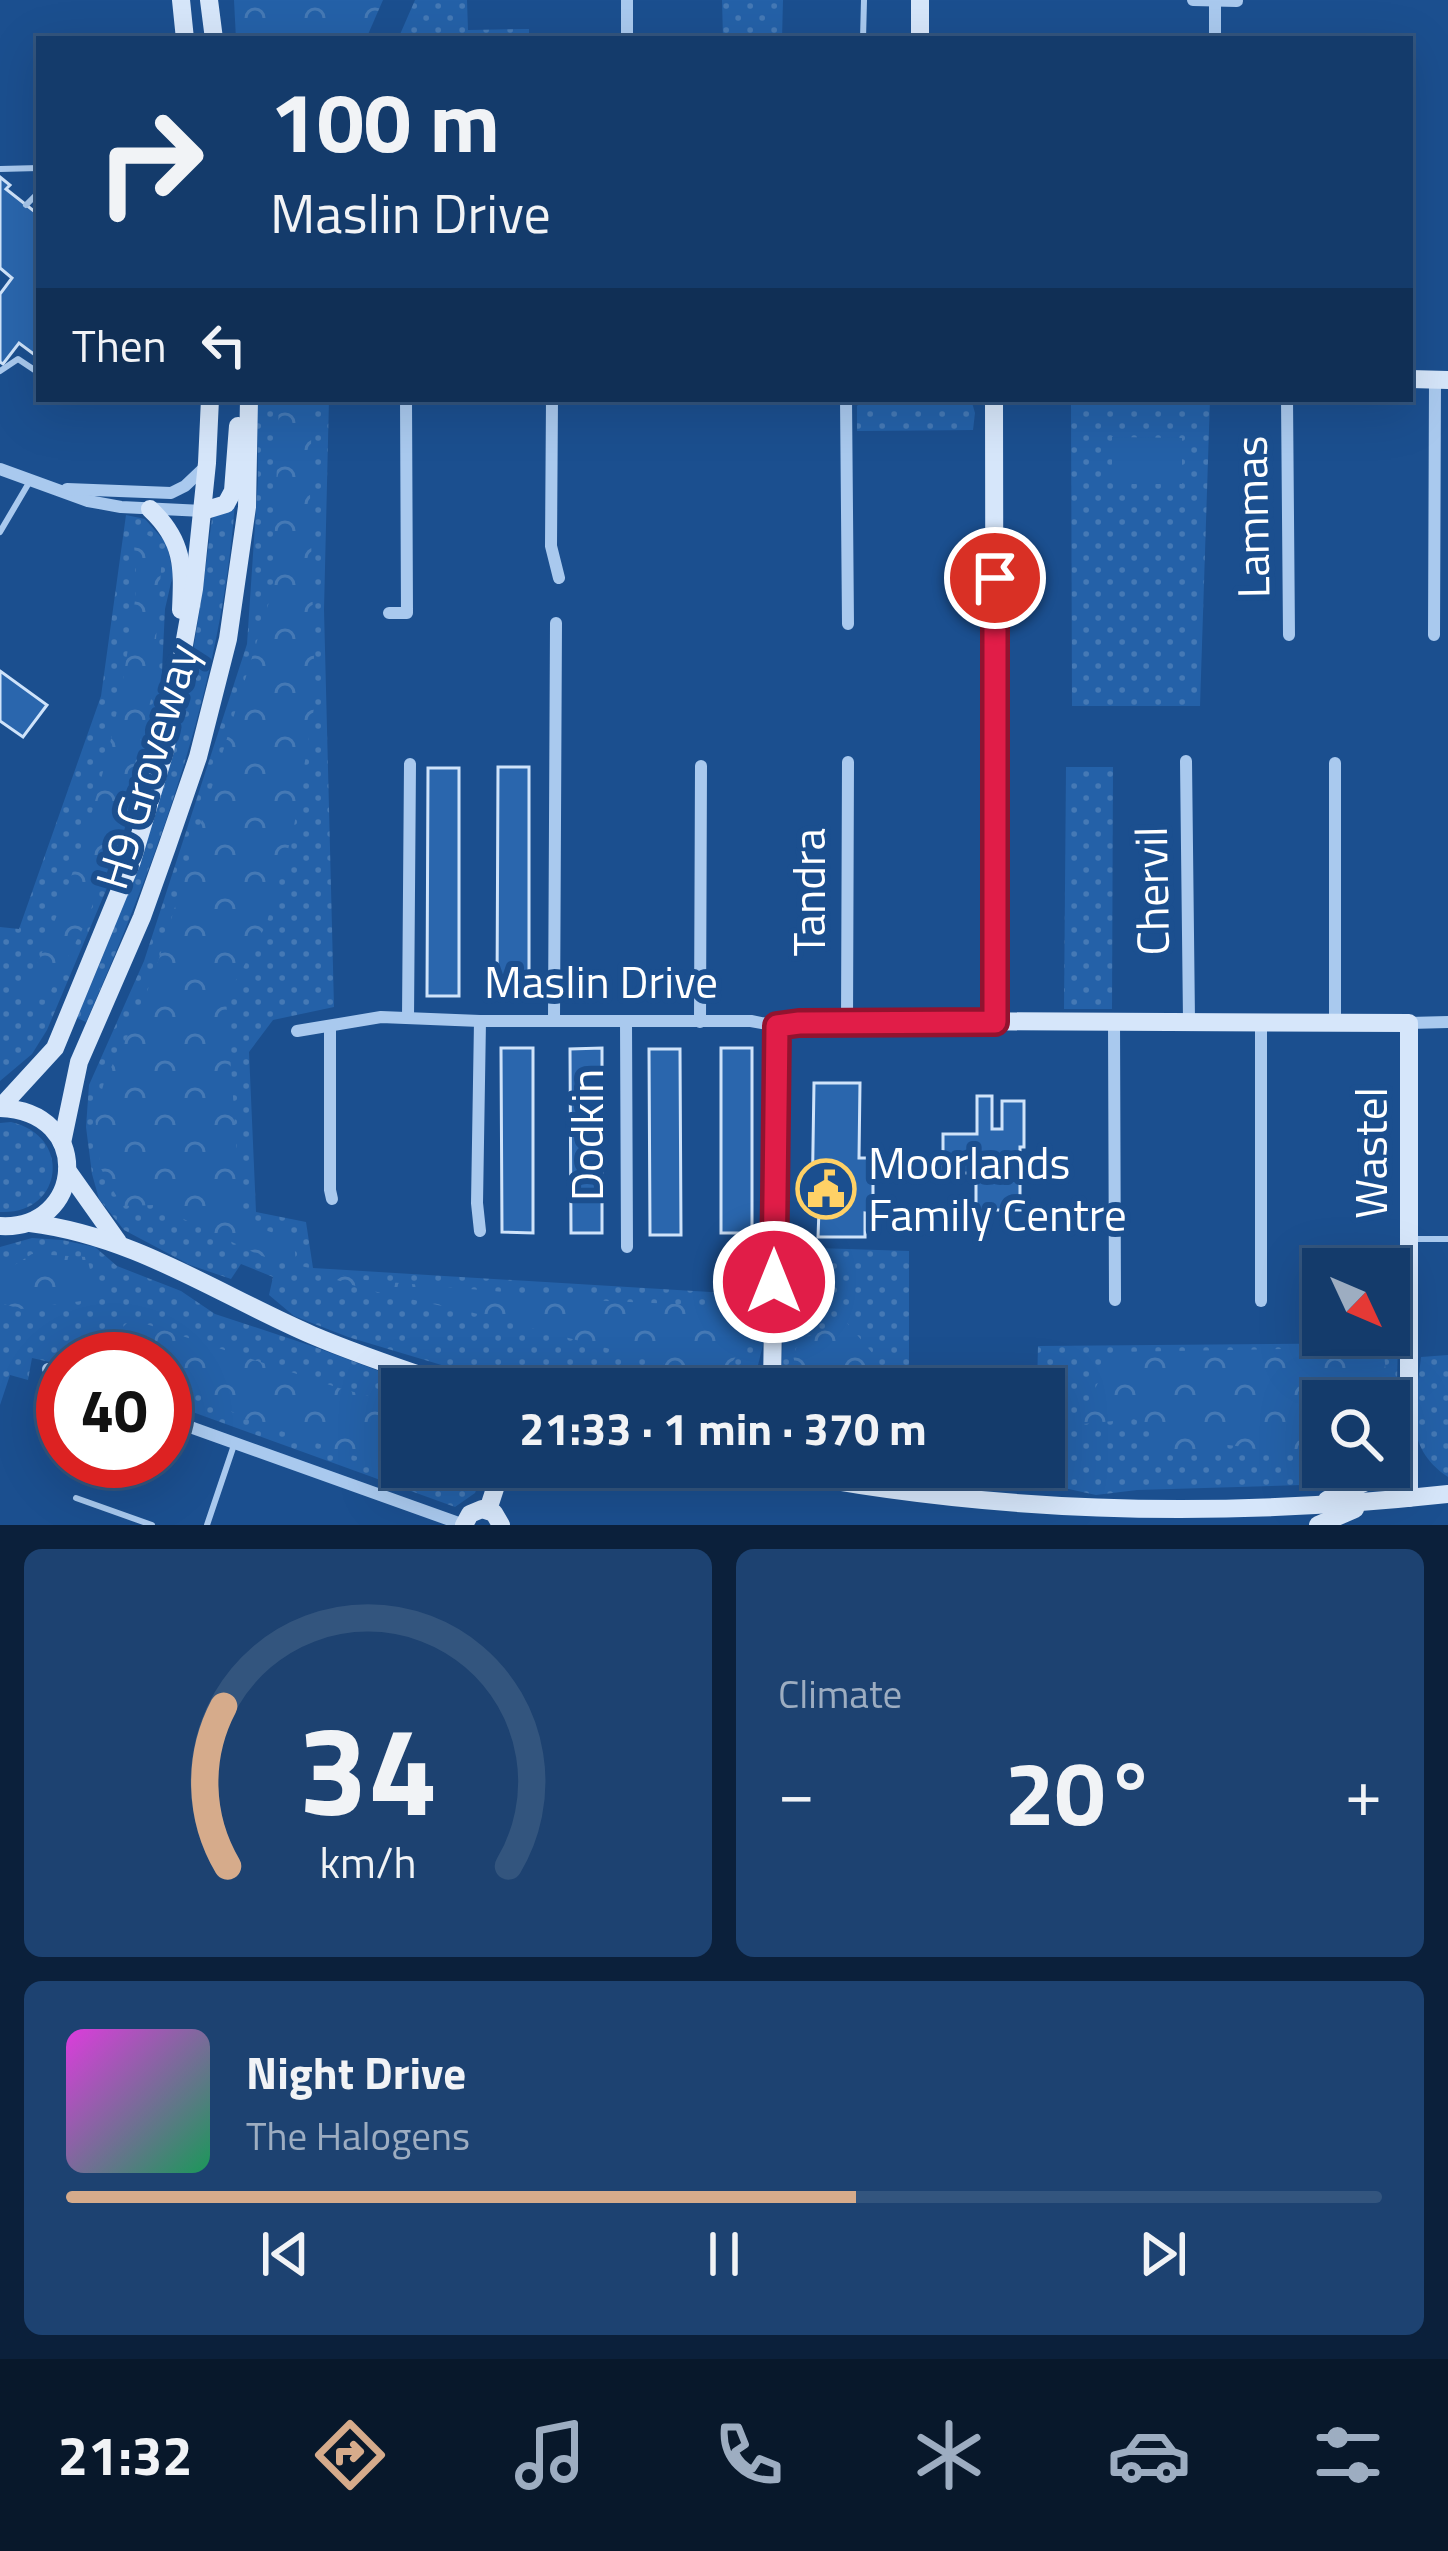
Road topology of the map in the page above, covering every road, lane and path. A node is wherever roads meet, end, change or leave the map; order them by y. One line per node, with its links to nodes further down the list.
1 (181, 0): 9 (street)
2 (209, 0): 10 (street)
3 (627, 0): 11 (street)
4 (864, 0): 12 (lane)
5 (920, 0): 13 (street)
6 (1192, 0): 7 (street)
7 (1215, 1): 8 (street); 14 (street)
8 (1237, 1)
9 (185, 36)
10 (214, 36)
11 (626, 36)
12 (863, 36)
13 (920, 36)
14 (1215, 36)
15 (36, 168): 16 (lane)
16 (0, 169)
17 (36, 195): 18 (lane)
18 (26, 205)
19 (0, 370): 20 (lane)
20 (36, 371)
21 (1442, 380): 42 (street)
22 (210, 402): 30 (street, H9 Groveway)
23 (247, 402): 35 (street)
24 (248, 402): 66 (street, H9 Groveway)
25 (406, 402): 38 (street)
26 (552, 402): 37 (street)
27 (846, 402): 40 (street)
28 (994, 402): 57 (street)
29 (1286, 402): 41 (street, Lammas)
30 (208, 464): 33 (street); 35 (street, H9 Groveway)
31 (0, 469): 32 (street)
32 (30, 481): 33 (street); 36 (lane)
33 (60, 489): 34 (street)
34 (151, 509): 35 (street); 43 (street)
35 (203, 511): 43 (street, H9 Groveway)
36 (0, 532)
37 (560, 578)
38 (388, 613)
39 (556, 623): 50 (street)
40 (848, 624)
41 (1289, 635)
42 (1434, 635)
43 (175, 699): 65 (street, H9 Groveway)
44 (1186, 761): 51 (street, Chervil)
45 (848, 762): 56 (street, Tandra)
46 (410, 764): 49 (street)
47 (1335, 764): 53 (street)
48 (701, 766): 55 (street)
49 (408, 1018): 52 (street, Maslin Drive); 63 (street, Maslin Drive)
50 (554, 1020): 52 (street, Maslin Drive); 54 (street, Maslin Drive)
51 (1189, 1020): 58 (street, Maslin Drive); 59 (street, Maslin Drive)
52 (480, 1021): 71 (street)
53 (1335, 1021): 59 (street, Maslin Drive); 61 (street, Maslin Drive)
54 (626, 1022): 55 (street, Maslin Drive); 75 (street, Dodkin)
55 (700, 1022): 62 (street, Maslin Drive)
56 (847, 1022): 57 (street, Maslin Drive); 62 (street, Maslin Drive)
57 (995, 1022): 58 (street, Maslin Drive)
58 (1114, 1022): 76 (street)
59 (1261, 1022): 77 (street)
60 (1448, 1022): 61 (street, Maslin Drive)
61 (1409, 1023): 72 (street, Wastel)
62 (777, 1026): 79 (street)
63 (330, 1027): 64 (street, Maslin Drive); 68 (street)
64 (297, 1031)
65 (0, 1108): 66 (street)
66 (62, 1143): 67 (street)
67 (67, 1170): 69 (street); 74 (street)
68 (332, 1199)
69 (30, 1223): 70 (street); 74 (street)
70 (0, 1226)
71 (480, 1231)
72 (1410, 1239): 73 (lane); 80 (street, Wastel)
73 (1448, 1239)
74 (118, 1242): 78 (street)
75 (627, 1247)
76 (1115, 1300)
77 (1261, 1301)
78 (402, 1368)
79 (772, 1368)
80 (1409, 1380)
81 (192, 1427): 82 (street)
82 (235, 1442): 93 (lane); 94 (street)
83 (890, 1488): 90 (street)
84 (1358, 1488): 89 (street)
85 (1409, 1488): 88 (street, Wastel)
86 (1448, 1494): 88 (street)
87 (76, 1498): 92 (lane)
88 (1409, 1498): 89 (street)
89 (1318, 1515): 90 (street)
90 (1285, 1516)
91 (494, 1517): 94 (street)
92 (152, 1525)
93 (207, 1525)
94 (464, 1525)

